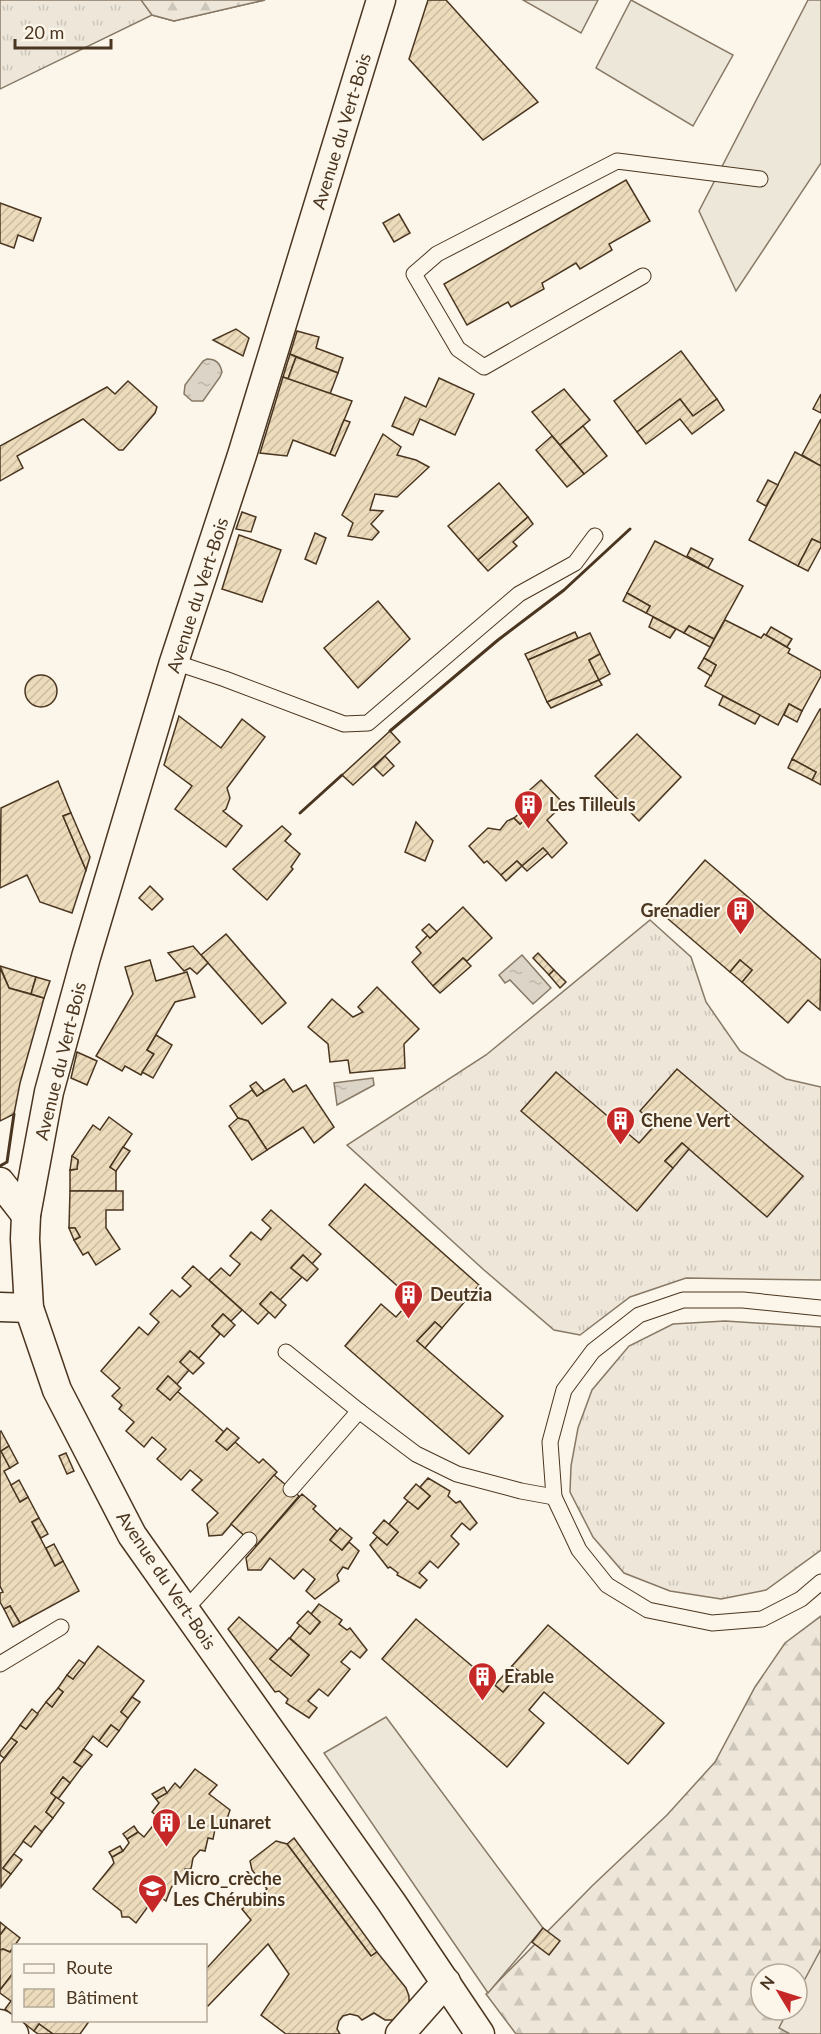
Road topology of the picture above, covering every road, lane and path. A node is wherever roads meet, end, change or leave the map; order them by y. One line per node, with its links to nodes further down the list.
1 (381, 0): 5 (street, Avenue du Vert-Bois)
2 (760, 179): 3 (lane)
3 (644, 276)
4 (595, 536): 5 (lane)
5 (174, 662): 7 (street, Avenue du Vert-Bois)
6 (0, 1182): 7 (street)
7 (26, 1215): 9 (street, Avenue du Vert-Bois)
8 (0, 1307): 9 (street)
9 (29, 1308): 17 (street, Avenue du Vert-Bois)
10 (821, 1308): 14 (lane)
11 (286, 1352): 12 (lane)
12 (359, 1411): 13 (lane); 14 (lane)
13 (291, 1489)
14 (554, 1497): 16 (lane)
15 (249, 1540): 17 (lane)
16 (821, 1582)
17 (185, 1610): 20 (street, Avenue du Vert-Bois)
18 (61, 1627): 19 (lane)
19 (0, 1664)
20 (446, 1982): 23 (street); 24 (street, Avenue du Vert-Bois)
21 (0, 2024): 22 (street)
22 (14, 2034)
23 (400, 2034)
24 (480, 2034)

